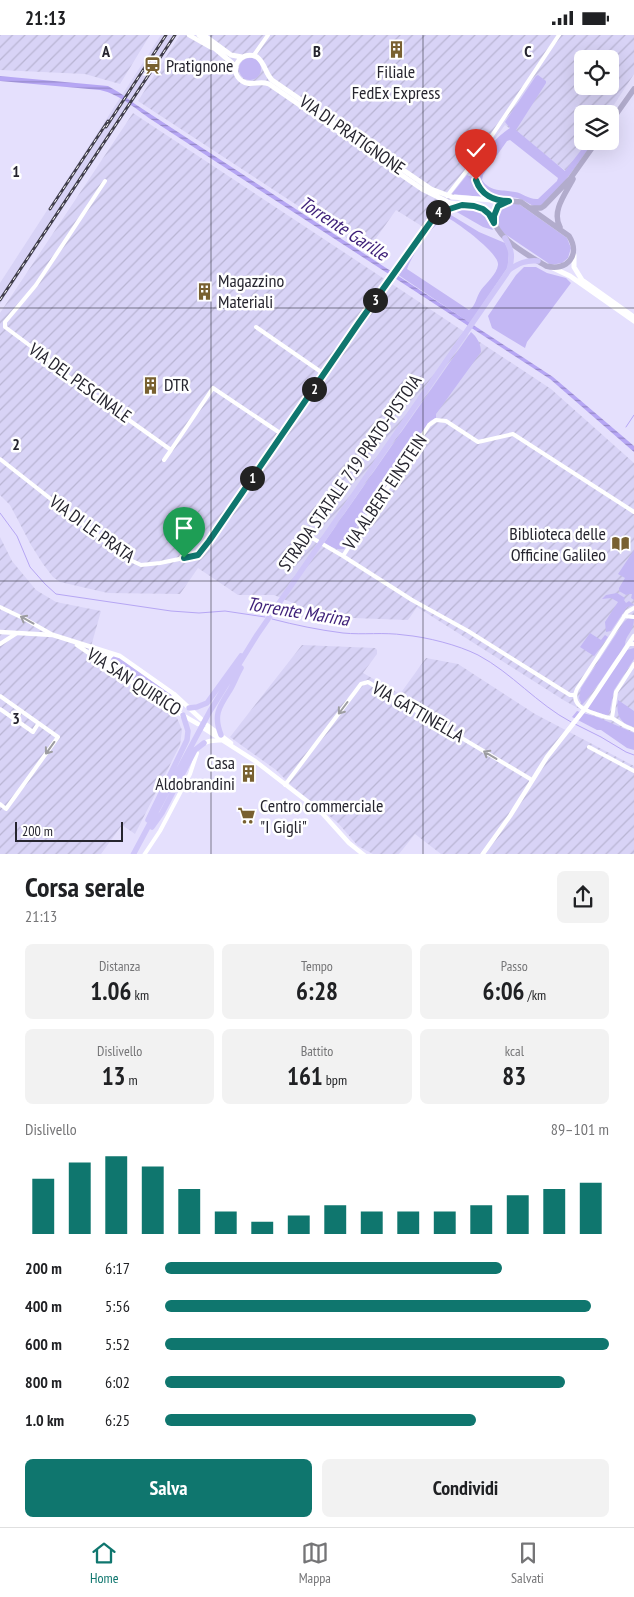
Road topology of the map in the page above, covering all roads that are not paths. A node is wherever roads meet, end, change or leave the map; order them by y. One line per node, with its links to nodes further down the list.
1 (190, 35): 5 (street, VIA DI PRATIGNONE)
2 (201, 35): 5 (main road); 7 (main road)
3 (268, 35): 6 (street)
4 (559, 35): 14 (street, VIA DI LE PRATA)
5 (217, 51): 8 (main road, VIA DI PRATIGNONE)
6 (254, 55): 7 (main road); 9 (main road, VIA DI PRATIGNONE)
7 (242, 57): 8 (main road)
8 (236, 67): 10 (main road, VIA DI PRATIGNONE)
9 (264, 67): 10 (main road); 19 (main road, VIA DI PRATIGNONE)
10 (258, 81): 19 (main road, VIA DI PRATIGNONE)
11 (634, 89): 12 (main road)
12 (619, 110)
13 (591, 150): 15 (main road)
14 (479, 155): 16 (street, VIA DI LE PRATA); 17 (street)
15 (580, 166): 23 (main road); 26 (main road)
16 (465, 174): 17 (street); 19 (street, VIA DI LE PRATA)
17 (476, 180): 20 (street)
18 (105, 181): 37 (street, VIA DEL PESCINALE)
19 (445, 198): 20 (main road); 22 (main road); 24 (street, VIA DI LE PRATA)
20 (499, 201): 21 (main road)
21 (509, 201): 23 (main road); 25 (main road)
22 (462, 205): 24 (street); 25 (main road)
23 (530, 208): 26 (main road)
24 (437, 213): 35 (street, VIA DI LE PRATA)
25 (494, 223): 27 (main road)
26 (563, 231): 28 (main road)
27 (505, 238): 29 (main road); 31 (highway)
28 (574, 255): 30 (main road); 32 (main road)
29 (538, 261): 30 (main road); 31 (highway)
30 (553, 268): 33 (main road)
31 (509, 270): 50 (highway, STRADA STATALE 719 PRATO-PISTOIA)
32 (634, 317)
33 (634, 321)
34 (256, 327): 35 (street)
35 (324, 374): 36 (street, VIA DI LE PRATA)
36 (283, 435): 37 (street); 38 (street, VIA DI LE PRATA)
37 (171, 450): 39 (street)
38 (0, 459)
39 (164, 460)
40 (634, 512): 42 (street, VIA ALBERT EINSTEIN)
41 (302, 532): 42 (street, VIA ALBERT EINSTEIN)
42 (343, 556): 59 (street, VIA ALBERT EINSTEIN)
43 (0, 607): 49 (street, one-way to 43)
44 (634, 608): 45 (street)
45 (624, 616): 46 (street); 59 (street)
46 (634, 617)
47 (1, 633): 48 (street, VIA SAN QUIRICO); 53 (street)
48 (17, 633): 49 (street, VIA SAN QUIRICO); 53 (street)
49 (53, 635): 52 (street, VIA SAN QUIRICO)
50 (256, 636): 62 (highway); 69 (highway); 76 (highway, STRADA STATALE 719 PRATO-PISTOIA)
51 (634, 636): 54 (street)
52 (69, 641): 55 (street, VIA SAN QUIRICO); 57 (street, VIA SAN QUIRICO)
53 (1, 642)
54 (631, 644): 73 (street)
55 (113, 654): 57 (street); 58 (street, VIA SAN QUIRICO)
56 (634, 664): 65 (street)
57 (109, 666): 61 (street, VIA SAN QUIRICO)
58 (174, 694): 61 (street); 62 (street, VIA SAN QUIRICO)
59 (574, 695): 65 (street, VIA ALBERT EINSTEIN)
60 (0, 696): 66 (street)
61 (165, 705): 64 (street, VIA SAN QUIRICO)
62 (189, 708): 64 (street, VIA SAN QUIRICO)
63 (0, 709): 66 (street)
64 (182, 715): 76 (highway)
65 (612, 717): 68 (street, VIA ALBERT EINSTEIN)
66 (38, 724): 75 (street, one-way to 75)
67 (206, 727): 69 (street)
68 (634, 730)
69 (221, 738): 70 (street); 74 (street)
70 (204, 743): 76 (highway); 78 (street)
71 (589, 747): 72 (street)
72 (634, 771)
73 (532, 780): 74 (street, VIA GATTINELLA, one-way to 74); 80 (street)
74 (285, 785): 79 (street)
75 (0, 804)
76 (139, 845): 77 (highway, STRADA STATALE 719 PRATO-PISTOIA)
77 (134, 854)
78 (145, 854)
79 (363, 854)
80 (483, 854)

